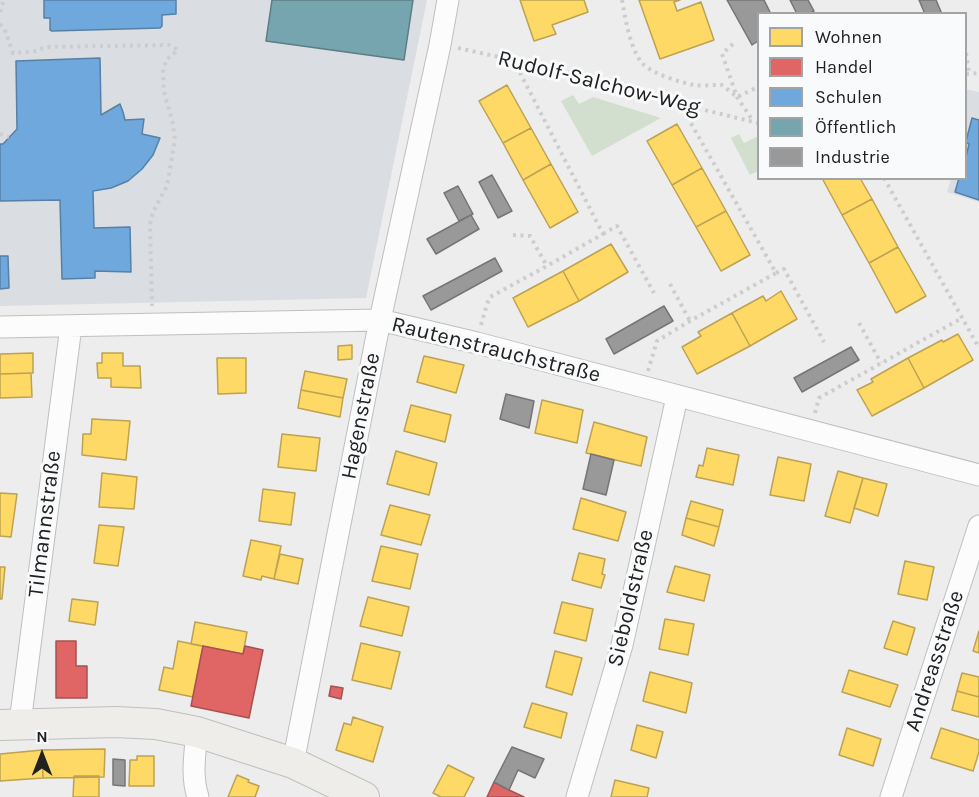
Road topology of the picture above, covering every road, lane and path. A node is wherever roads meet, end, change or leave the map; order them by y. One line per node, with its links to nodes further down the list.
1 (4, 0): 4 (path)
2 (448, 0): 7 (street, Hagenstraße)
3 (622, 0): 12 (path)
4 (0, 12)
5 (0, 24): 28 (path)
6 (733, 44): 12 (path)
7 (440, 45): 8 (path, Rudolf-Salchow-Weg); 25 (street, Hagenstraße)
8 (514, 61): 13 (path, Rudolf-Salchow-Weg); 18 (path)
9 (967, 73): 10 (path)
10 (979, 73)
11 (757, 88): 12 (path)
12 (737, 98): 14 (path)
13 (680, 104): 14 (path, Rudolf-Salchow-Weg); 21 (path)
14 (757, 123)
15 (0, 134): 16 (path)
16 (9, 137)
17 (885, 180): 24 (path)
18 (603, 234): 20 (path); 23 (path)
19 (513, 235): 20 (path)
20 (547, 266): 32 (path)
21 (776, 273): 26 (path); 31 (path)
22 (670, 284): 26 (path)
23 (654, 293)
24 (962, 318): 33 (path); 34 (path)
25 (380, 320): 28 (street, Rautenstrauchstraße); 32 (street, Rautenstrauchstraße); 42 (street, Hagenstraße)
26 (690, 321): 35 (path)
27 (859, 323): 34 (path)
28 (152, 324): 29 (street, Rautenstrauchstraße)
29 (71, 326): 30 (street, Rautenstrauchstraße); 40 (street, Tilmannstraße)
30 (0, 327)
31 (824, 342)
32 (477, 344): 35 (street, Rautenstrauchstraße)
33 (979, 348)
34 (881, 363): 37 (path)
35 (643, 388): 36 (street, Rautenstrauchstraße)
36 (677, 397): 37 (street, Rautenstrauchstraße); 45 (street, Sieboldstraße)
37 (811, 431): 38 (street, Rautenstrauchstraße)
38 (979, 475)
39 (979, 526): 46 (street, Andreasstraße)
40 (10, 724): 41 (main road)
41 (197, 732): 42 (main road); 43 (street)
42 (293, 763): 44 (main road)
43 (198, 797)
44 (364, 797)
45 (577, 797)
46 (891, 797)

